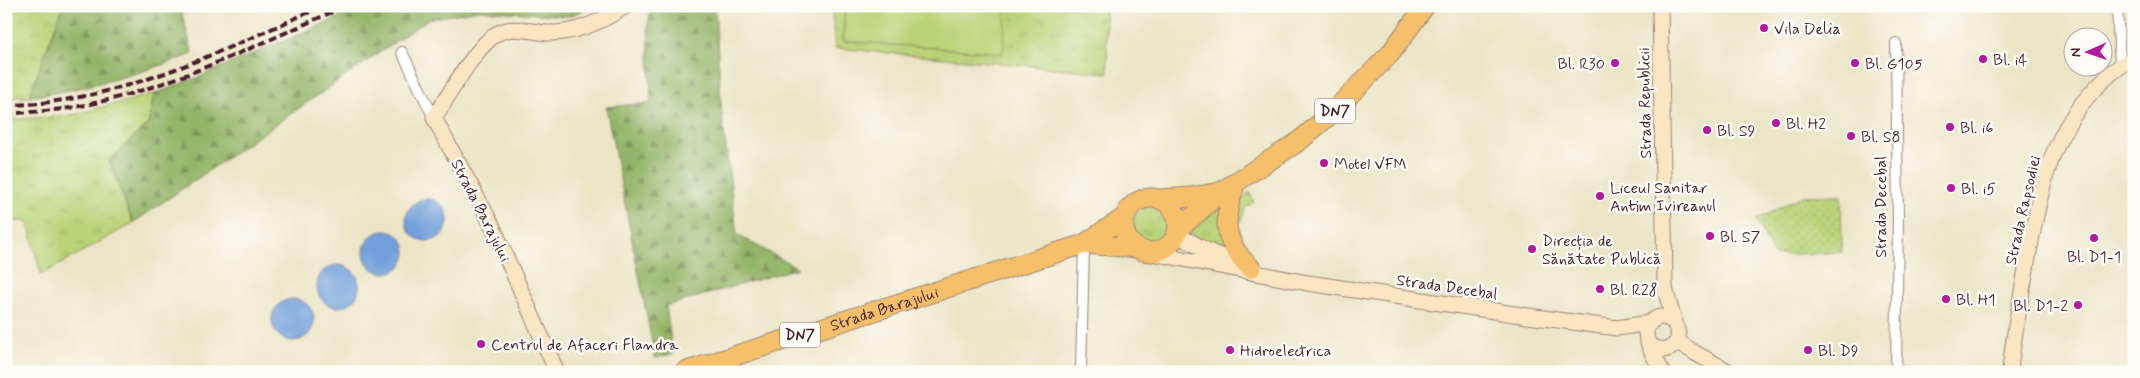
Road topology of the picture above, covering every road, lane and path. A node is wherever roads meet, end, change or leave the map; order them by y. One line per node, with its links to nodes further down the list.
1 (626, 6): 9 (street)
2 (1425, 6): 10 (highway, DN7)
3 (1660, 6): 18 (street, Strada Republicii)
4 (2117, 6): 8 (street)
5 (1896, 43): 30 (street, Strada Decebal)
6 (402, 52): 9 (street, Strada Barajului)
7 (2134, 58): 8 (street, Strada Rapsodiei)
8 (2120, 65): 31 (street, Strada Rapsodiei)
9 (434, 118): 24 (street, Strada Barajului)
10 (1229, 187): 11 (highway, DN7); 13 (highway, DN7); 16 (highway)
11 (1160, 199): 12 (highway, DN7); 13 (highway)
12 (1125, 218): 14 (highway, Strada Barajului / DN7); 15 (highway)
13 (1177, 232): 15 (highway, DN7); 16 (street, Strada Decebal)
14 (1084, 244): 15 (highway, Strada Barajului / DN7); 25 (highway, Strada Barajului / DN7); 26 (street)
15 (1142, 250): 17 (street, Strada Decebal)
16 (1250, 268): 17 (street, Strada Decebal)
17 (1272, 276): 21 (street, Strada Decebal)
18 (1665, 290): 19 (street, Strada Republicii); 20 (street, Strada Republicii)
19 (1651, 321): 20 (street); 21 (street, Strada Decebal); 22 (street, Strada Republicii)
20 (1673, 322): 23 (street, Strada Republicii)
21 (1617, 328): 22 (street, Strada Decebal)
22 (1648, 342): 23 (street); 27 (street)
23 (1675, 344): 28 (street, Strada Republicii); 29 (street)
24 (557, 372)
25 (684, 372)
26 (1081, 372)
27 (1662, 372)
28 (1668, 372)
29 (1730, 372)
30 (1896, 372)
31 (2010, 372)

